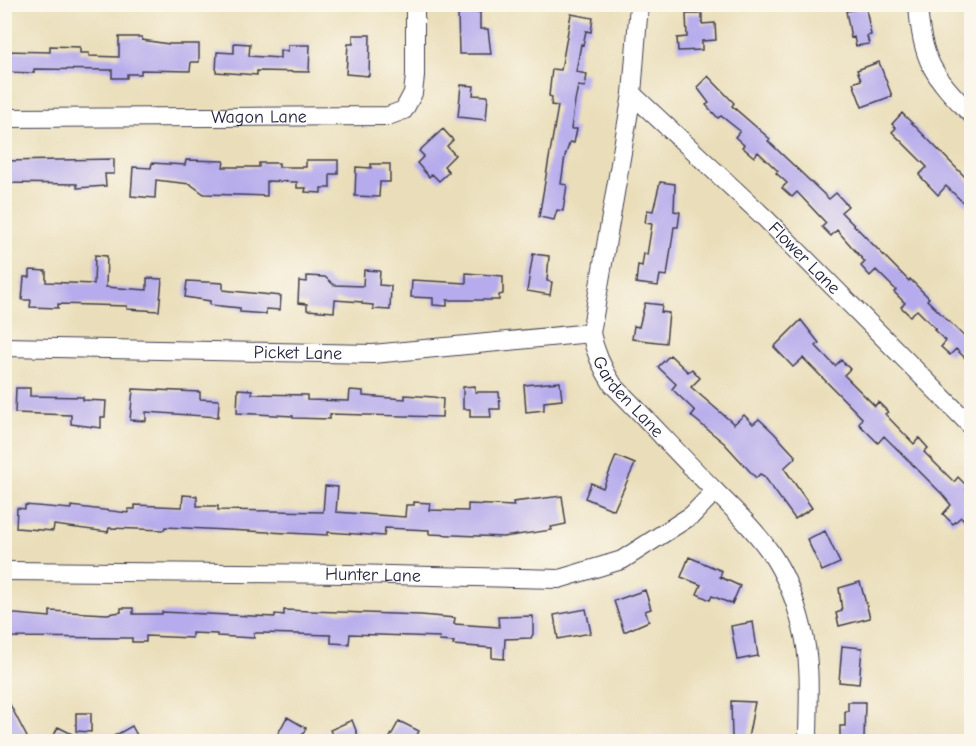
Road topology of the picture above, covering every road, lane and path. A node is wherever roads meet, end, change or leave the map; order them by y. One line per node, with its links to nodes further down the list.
1 (415, 4): 6 (street, Wagon Lane)
2 (639, 4): 4 (street, Garden Lane)
3 (918, 4): 5 (street)
4 (632, 94): 7 (street, Garden Lane); 9 (street, Flower Lane)
5 (972, 115)
6 (4, 118)
7 (591, 333): 8 (street, Picket Lane); 10 (street, Garden Lane)
8 (4, 347)
9 (972, 427)
10 (715, 491): 11 (street, Hunter Lane); 12 (street, Garden Lane)
11 (4, 571)
12 (808, 741)

